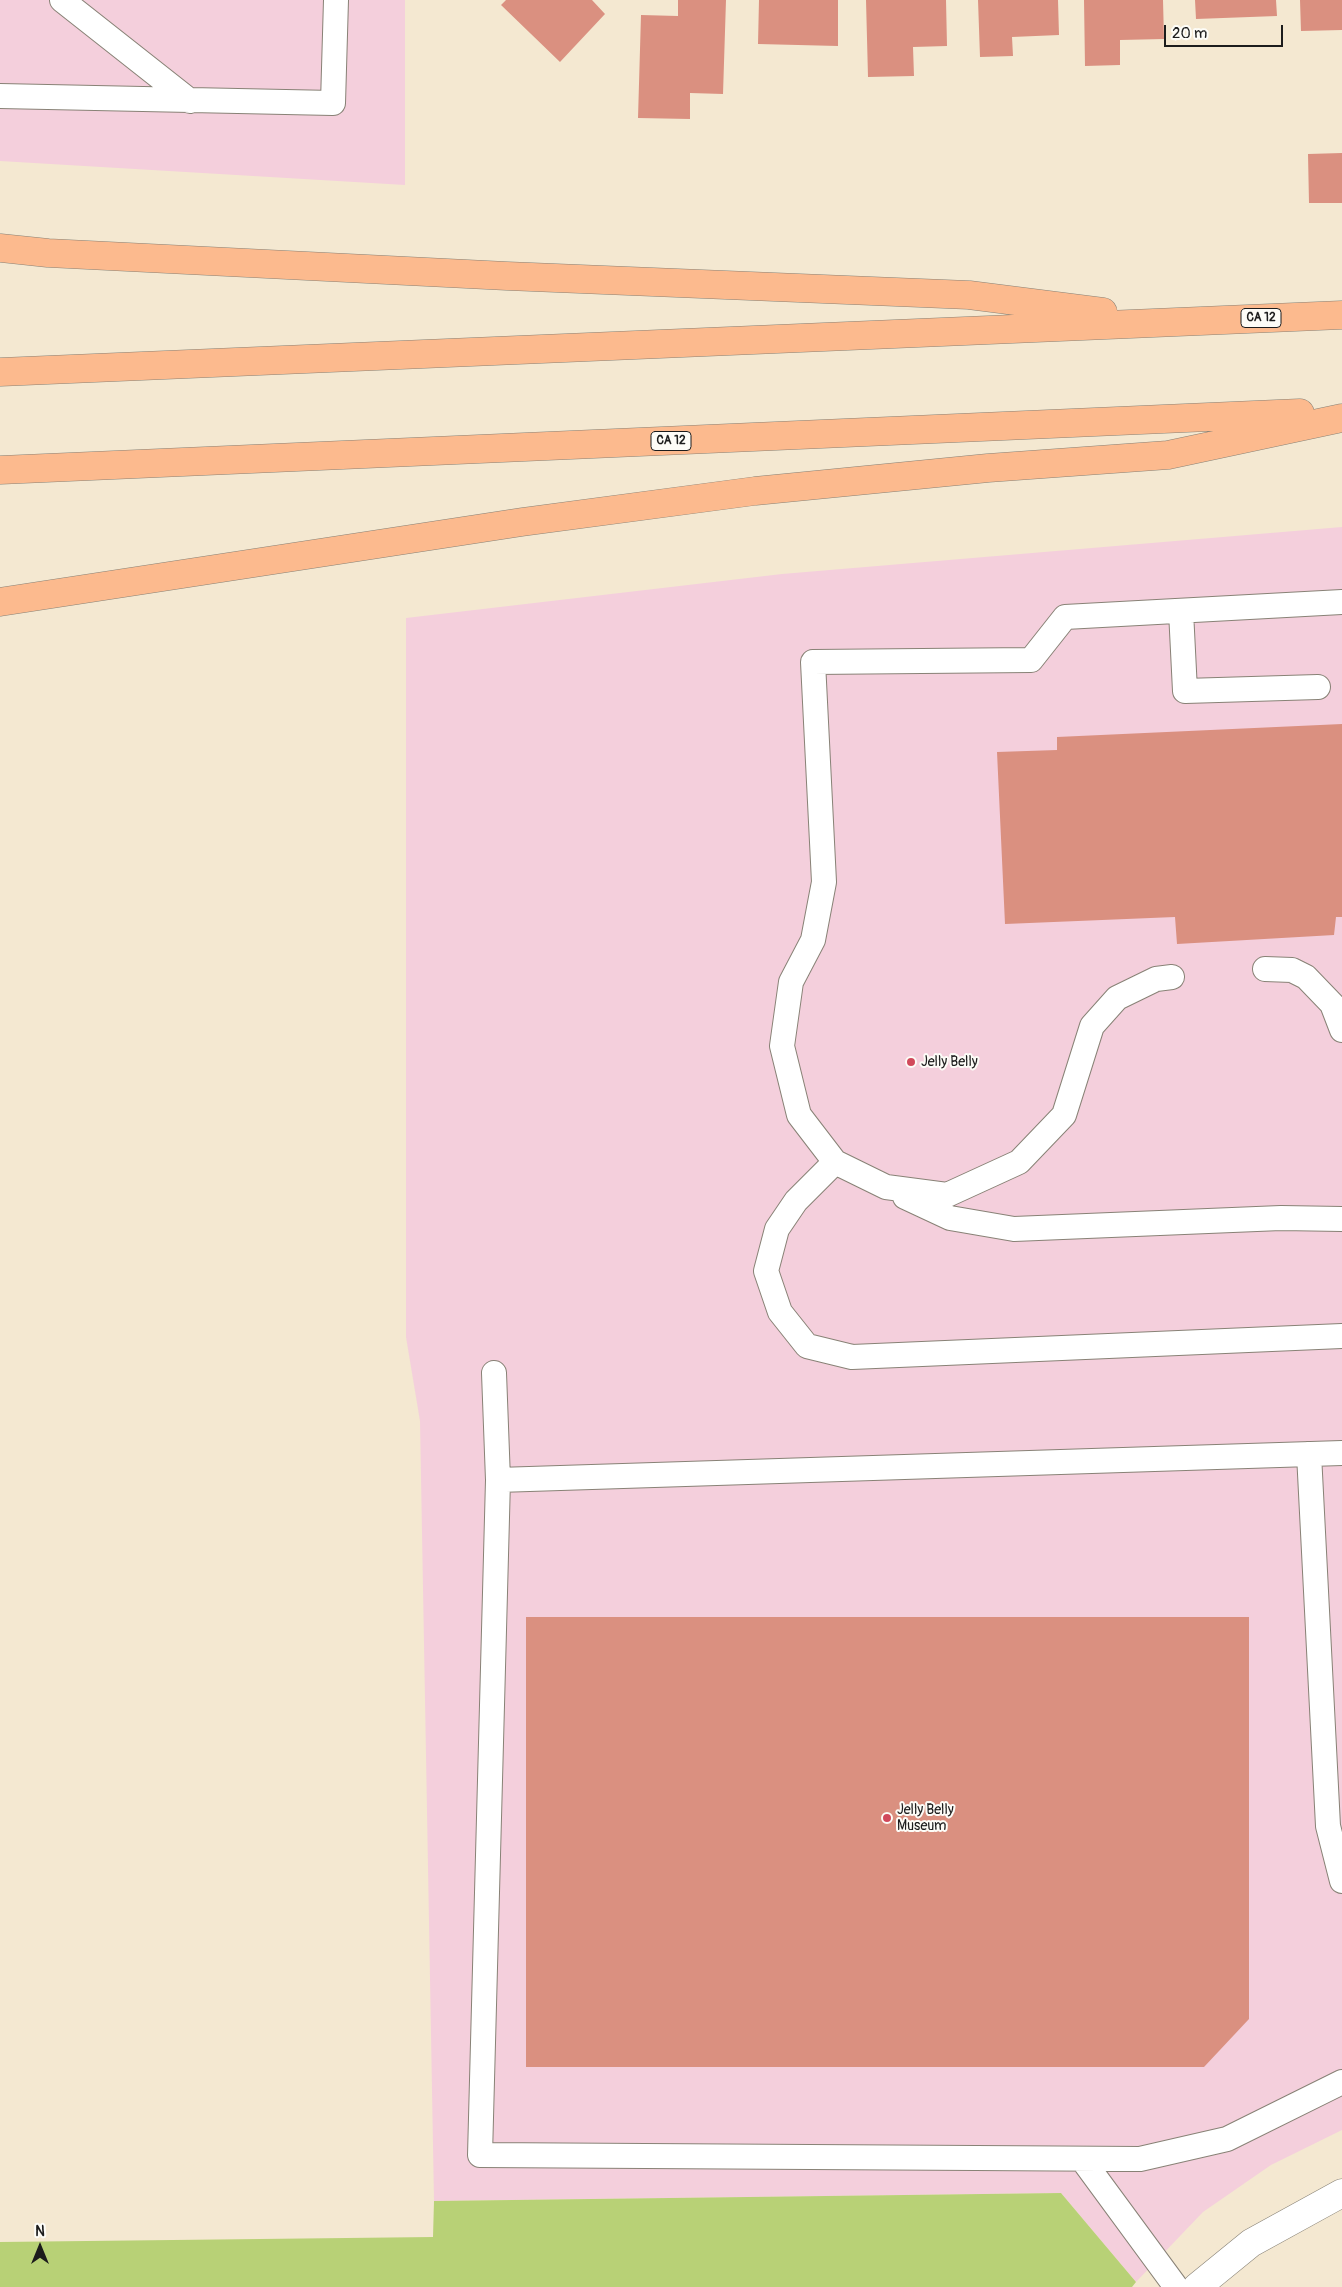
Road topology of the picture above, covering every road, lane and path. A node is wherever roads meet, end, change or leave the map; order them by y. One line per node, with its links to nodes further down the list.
1 (62, 0): 4 (lane)
2 (336, 0): 4 (lane)
3 (0, 96): 4 (lane)
4 (190, 101)
5 (0, 248): 7 (highway)
6 (1342, 315): 7 (highway, CA 12)
7 (1181, 321): 8 (highway, CA 12)
8 (0, 372)
9 (1342, 411): 11 (highway, CA 12)
10 (1342, 418): 12 (highway)
11 (0, 470)
12 (0, 602)
13 (1342, 602): 14 (lane)
14 (1182, 611): 15 (lane); 19 (lane)
15 (1318, 686)
16 (1265, 969): 18 (lane)
17 (1172, 976): 20 (lane)
18 (1342, 1030)
19 (835, 1162): 20 (lane); 22 (lane)
20 (886, 1188): 21 (lane)
21 (1342, 1219)
22 (1342, 1336)
23 (494, 1373): 26 (lane)
24 (1342, 1453): 25 (lane)
25 (1309, 1454): 26 (lane); 27 (lane)
26 (498, 1480): 29 (lane)
27 (1342, 1880)
28 (1342, 2082): 29 (lane)
29 (1082, 2159): 31 (lane)
30 (1342, 2193): 32 (street)
31 (1176, 2287)
32 (1197, 2287)

